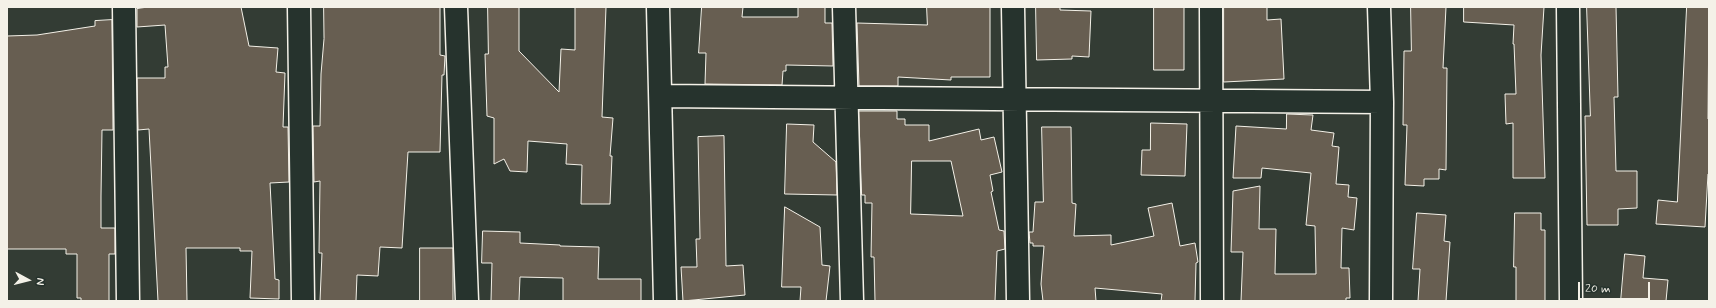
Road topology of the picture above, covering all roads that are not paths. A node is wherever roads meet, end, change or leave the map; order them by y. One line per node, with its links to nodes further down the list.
1 (124, 7): 15 (street)
2 (299, 7): 16 (street)
3 (456, 7): 17 (street)
4 (658, 7): 10 (street)
5 (844, 7): 12 (street)
6 (1013, 7): 11 (street)
7 (1211, 7): 13 (street)
8 (1379, 7): 14 (street)
9 (1568, 7): 23 (street)
10 (661, 96): 12 (street); 18 (street)
11 (1015, 98): 12 (street); 13 (street); 20 (street)
12 (847, 99): 19 (street)
13 (1210, 100): 14 (street); 21 (street)
14 (1382, 102): 22 (street)
15 (128, 301)
16 (303, 301)
17 (467, 301)
18 (665, 301)
19 (852, 301)
20 (1018, 301)
21 (1212, 301)
22 (1381, 301)
23 (1571, 301)

